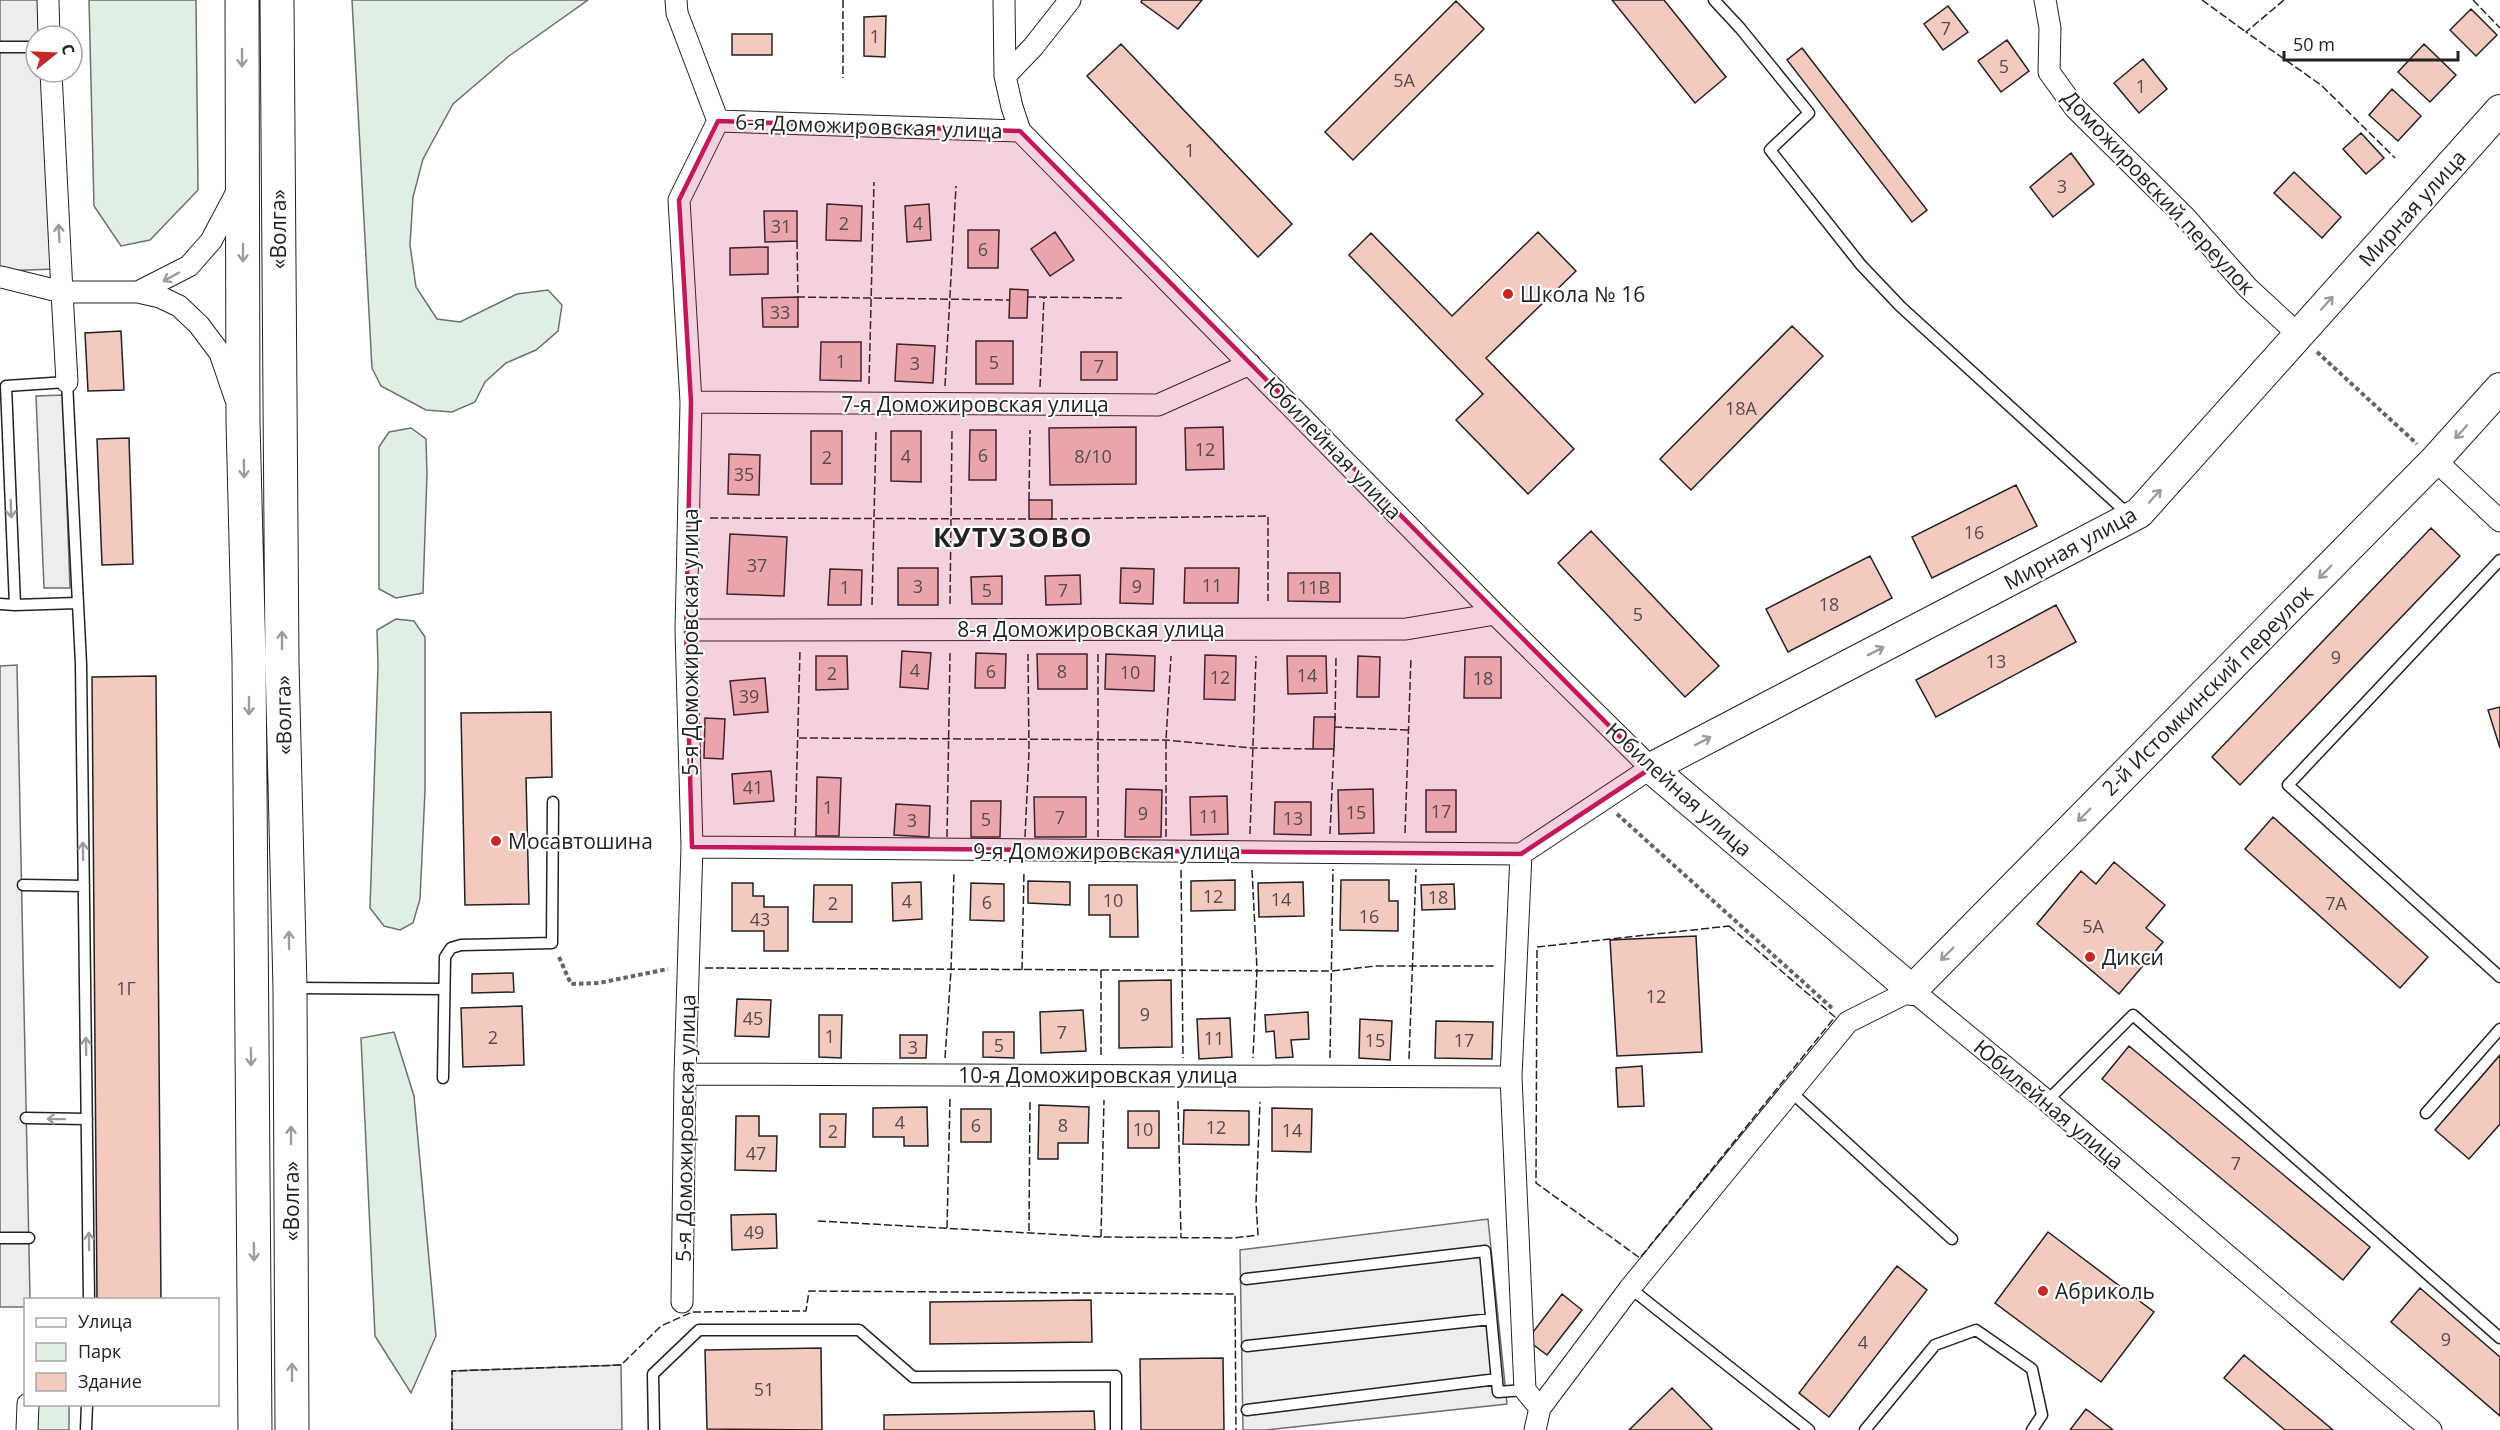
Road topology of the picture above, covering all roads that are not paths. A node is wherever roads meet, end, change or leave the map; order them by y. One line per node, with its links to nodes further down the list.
1 (48, 0): 9 (street)
2 (242, 0): 17 (highway, «Волга», one-way to 17)
3 (277, 0): 44 (highway, «Волга», one-way to 3)
4 (676, 0): 15 (street)
5 (1004, 0): 12 (street, Юбилейная улица)
6 (1071, 0): 12 (street)
7 (1714, 0): 29 (lane)
8 (2045, 0): 21 (street, Доможировский переулок)
9 (49, 24)
10 (0, 47): 11 (lane)
11 (24, 47)
12 (1005, 76): 16 (street, Юбилейная улица)
13 (52, 84): 19 (street, one-way to 13)
14 (2500, 110): 21 (street, Мирная улица, one-way to 14)
15 (718, 121): 16 (street, 6-я Доможировская улица); 26 (street, 5-я Доможировская улица)
16 (1020, 130): 22 (street, Юбилейная улица)
17 (243, 182): 20 (street, one-way to 20); 27 (highway, «Волга», one-way to 27)
18 (0, 277): 19 (street)
19 (62, 292): 20 (street); 23 (street)
20 (138, 292): 27 (street)
21 (2299, 335): 29 (street, Мирная улица, one-way to 21)
22 (1250, 364): 26 (street, 7-я Доможировская улица); 35 (street, Юбилейная улица)
23 (67, 382): 24 (lane); 32 (lane)
24 (3, 386): 34 (lane, one-way to 34)
25 (2500, 388): 28 (street, 2-й Истомкинский переулок, one-way to 28)
26 (691, 402): 36 (street, 5-я Доможировская улица)
27 (243, 422): 74 (highway, «Волга», one-way to 74)
28 (2435, 460): 30 (street); 46 (street, 2-й Истомкинский переулок, one-way to 46)
29 (2132, 518): 37 (street, Мирная улица, one-way to 29)
30 (2500, 521)
31 (2500, 560): 43 (lane)
32 (77, 603): 34 (lane); 42 (lane, one-way to 32)
33 (0, 604): 34 (lane)
34 (15, 604)
35 (1495, 614): 36 (street, 8-я Доможировская улица); 37 (street, Юбилейная улица)
36 (686, 630): 39 (street, 5-я Доможировская улица)
37 (1651, 768): 40 (street); 46 (street, Юбилейная улица)
38 (553, 802): 45 (lane)
39 (692, 847): 40 (street, 9-я Доможировская улица); 48 (street, 5-я Доможировская улица)
40 (1521, 854): 49 (street)
41 (23, 885): 42 (lane)
42 (84, 886): 55 (lane, one-way to 42)
43 (2500, 977)
44 (290, 988): 45 (lane); 75 (highway, «Волга», one-way to 44)
45 (444, 989): 50 (lane)
46 (1912, 990): 51 (street); 52 (street, Юбилейная улица)
47 (2500, 1029): 53 (lane)
48 (685, 1074): 49 (street, 10-я Доможировская улица); 62 (street, 5-я Доможировская улица)
49 (1511, 1077): 67 (street)
50 (443, 1078)
51 (1790, 1091): 58 (lane); 60 (street)
52 (2047, 1101): 64 (lane); 82 (street, Юбилейная улица)
53 (2426, 1113)
54 (26, 1118): 55 (lane, one-way to 54)
55 (87, 1119): 61 (lane, one-way to 55)
56 (0, 1238): 57 (lane)
57 (29, 1238)
58 (1952, 1239)
59 (1246, 1280): 63 (lane)
60 (1630, 1288): 70 (street); 79 (lane)
61 (89, 1298)
62 (682, 1302)
63 (1491, 1319): 65 (lane); 66 (lane)
64 (2500, 1338)
65 (1247, 1346)
66 (1497, 1379): 67 (lane); 71 (lane)
67 (1525, 1390): 70 (street)
68 (28, 1406): 72 (street)
69 (87, 1406): 73 (lane)
70 (1540, 1408): 78 (street)
71 (1247, 1410)
72 (27, 1430)
73 (86, 1430)
74 (255, 1430)
75 (292, 1430)
76 (654, 1430): 77 (lane)
77 (1116, 1430)
78 (1535, 1430)
79 (1809, 1430)
80 (1865, 1430): 81 (lane)
81 (2032, 1430)
82 (2431, 1430)

